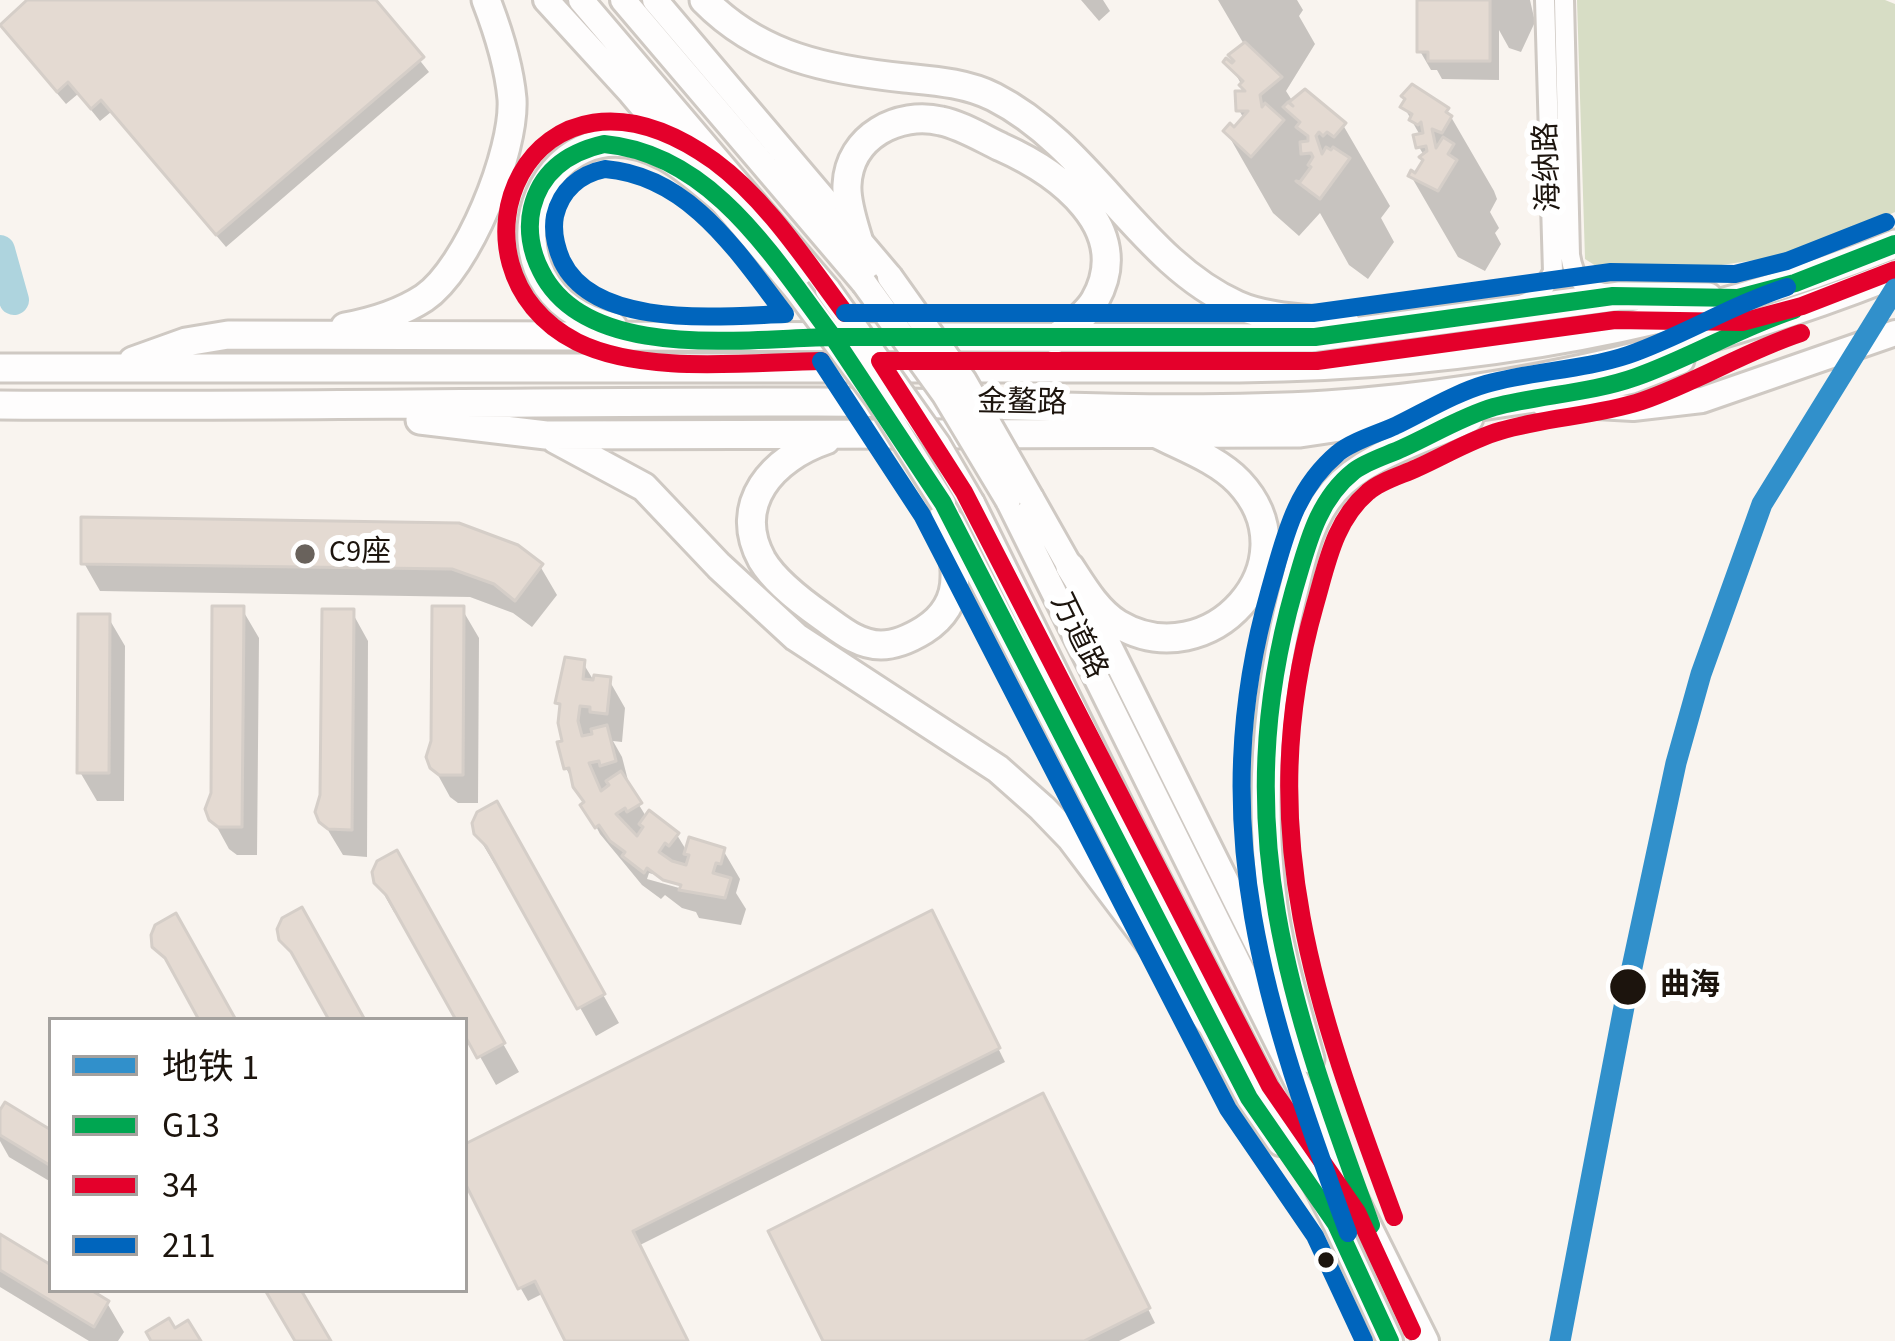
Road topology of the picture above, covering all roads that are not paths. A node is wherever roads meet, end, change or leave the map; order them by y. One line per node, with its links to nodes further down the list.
1 (486, 0): 19 (highway)
2 (546, 0): 9 (main road)
3 (581, 0): 36 (main road, 万道路, bridge)
4 (623, 0): 30 (main road, 万道路, bridge)
5 (655, 0): 10 (main road)
6 (704, 0): 16 (highway)
7 (1545, 0): 14 (street, 海纳路)
8 (1564, 0): 13 (street, 海纳路)
9 (724, 201): 18 (highway); 31 (main road, bridge)
10 (858, 239): 20 (highway); 30 (main road, bridge)
11 (1895, 244): 15 (highway)
12 (1895, 274): 15 (highway)
13 (1620, 296): 14 (highway); 15 (highway)
14 (1509, 310): 16 (highway)
15 (1745, 311): 22 (highway, 金鳌路); 23 (highway); 25 (highway, 金鳌路)
16 (1379, 330): 20 (highway)
17 (1895, 333): 23 (main road)
18 (652, 336): 19 (highway); 20 (highway)
19 (291, 337): 22 (highway)
20 (1055, 339)
21 (0, 368): 22 (highway, 金鳌路)
22 (109, 369)
23 (1523, 402): 26 (highway)
24 (0, 405): 25 (highway, 金鳌路)
25 (354, 407): 28 (highway)
26 (1490, 408): 27 (highway); 34 (highway)
27 (1155, 433): 29 (highway); 32 (highway)
28 (546, 435): 29 (highway); 33 (highway)
29 (849, 436): 31 (highway)
30 (1020, 499): 32 (main road); 35 (main road, 万道路)
31 (943, 503): 33 (main road)
32 (1070, 567): 34 (main road)
33 (1209, 1021): 36 (main road)
34 (1310, 1059): 35 (main road)
35 (1360, 1203): 38 (main road, 万道路)
36 (1336, 1223): 37 (main road, 万道路)
37 (1390, 1341)
38 (1426, 1341)

